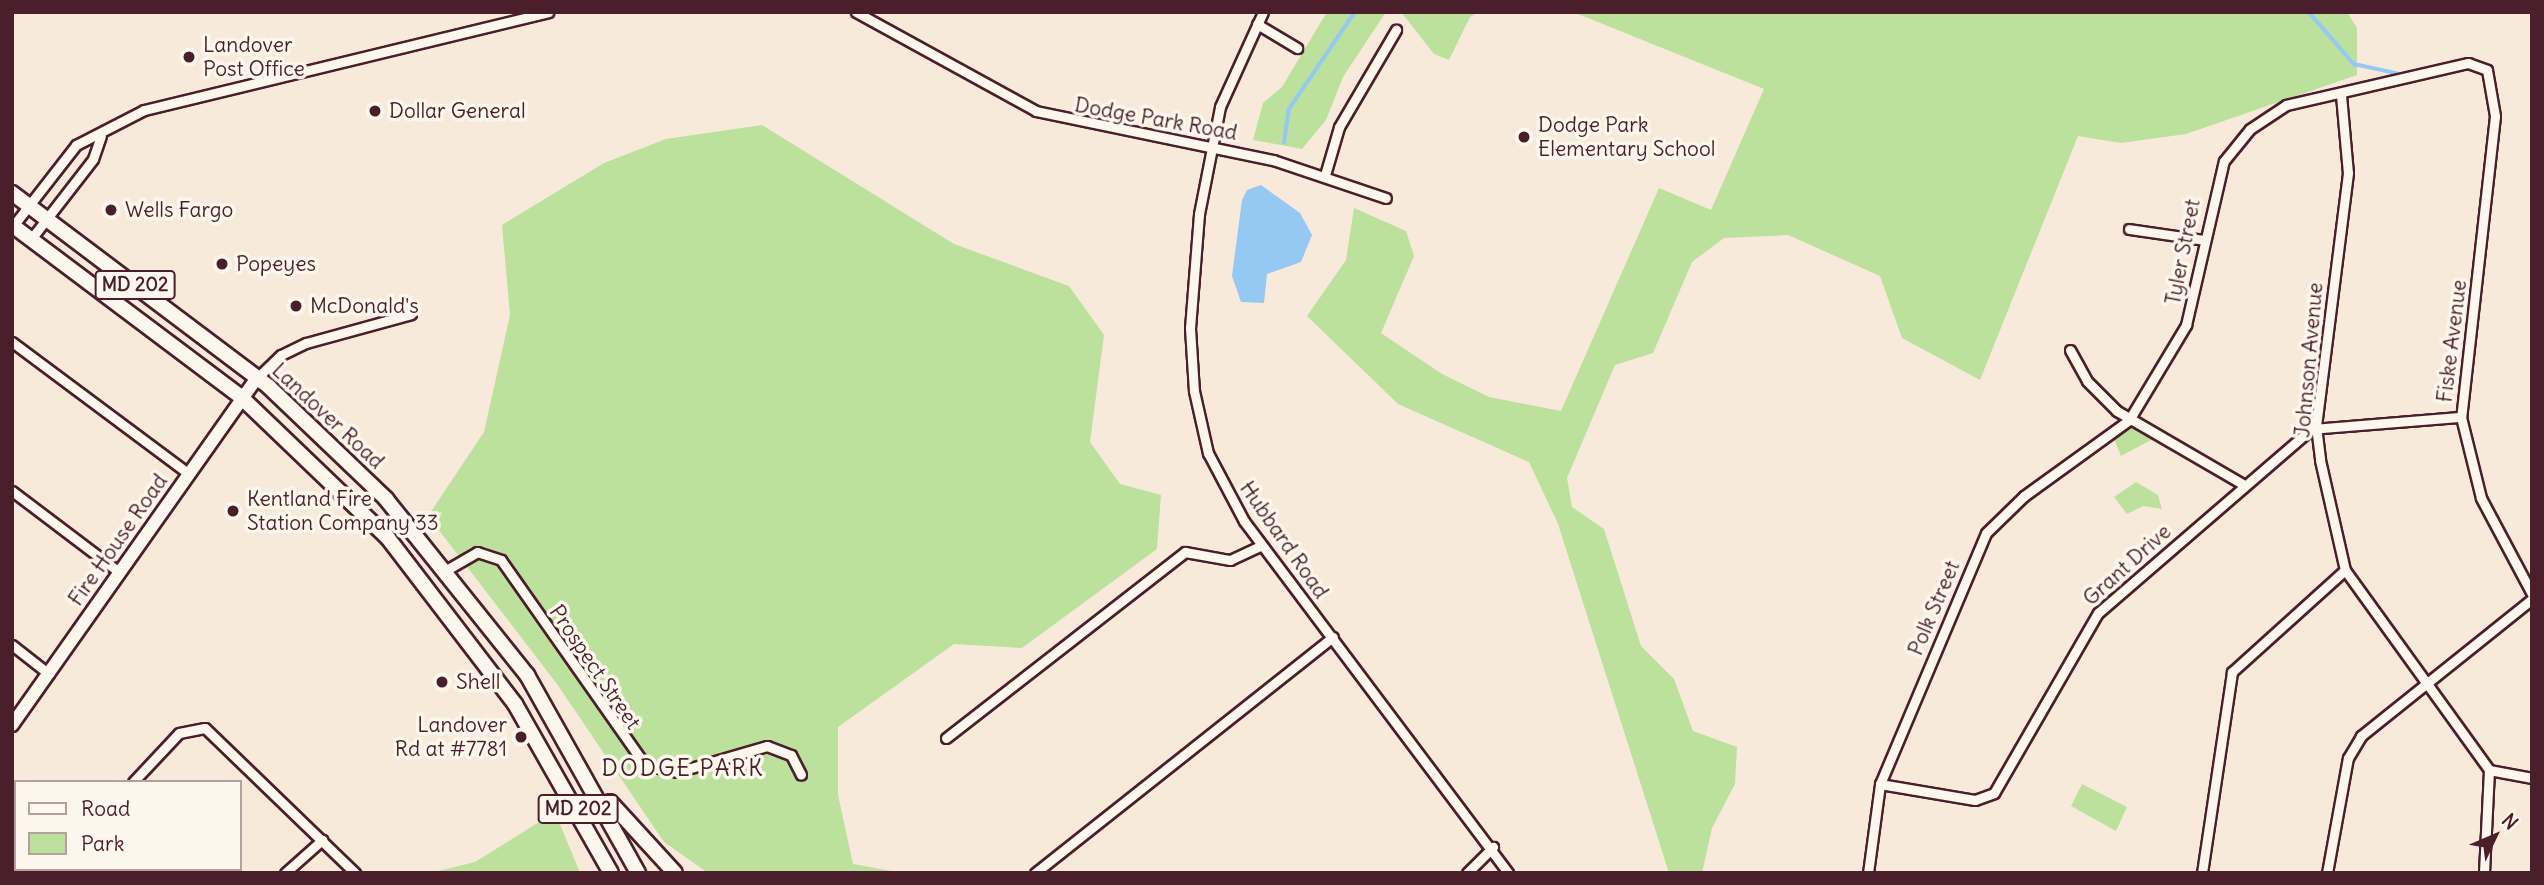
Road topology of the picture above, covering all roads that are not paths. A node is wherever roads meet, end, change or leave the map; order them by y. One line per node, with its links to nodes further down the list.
1 (548, 12): 9 (street)
2 (856, 12): 10 (street, Dodge Park Road)
3 (1264, 12): 4 (street, Hubbard Road)
4 (1257, 24): 6 (street); 10 (street, Hubbard Road)
5 (1396, 30): 11 (street)
6 (1297, 48)
7 (2491, 79): 8 (street, Tyler Street); 25 (street, Fiske Avenue)
8 (2341, 95): 19 (street, Tyler Street); 27 (street, Johnson Avenue)
9 (101, 136): 14 (street); 15 (street)
10 (1209, 145): 11 (street, Dodge Park Road); 31 (street, Hubbard Road)
11 (1325, 175): 13 (street, Dodge Park Road)
12 (12, 193): 14 (main road, Landover Road / MD 202)
13 (1386, 198)
14 (29, 206): 15 (main road, Landover Road / MD 202); 16 (street)
15 (46, 219): 18 (street); 23 (main road, Landover Road / MD 202)
16 (13, 225): 18 (main road, Landover Road / MD 202)
17 (2129, 229): 19 (street)
18 (31, 239): 24 (main road, Landover Road / MD 202)
19 (2204, 240): 26 (street, Tyler Street)
20 (411, 314): 23 (street)
21 (12, 342): 28 (street)
22 (2070, 350): 26 (street)
23 (257, 378): 24 (street, Fire House Road); 32 (main road, Landover Road / MD 202)
24 (242, 398): 28 (street, Fire House Road); 35 (main road, Landover Road / MD 202)
25 (2461, 417): 27 (street); 36 (street, Fiske Avenue)
26 (2129, 420): 29 (street); 48 (street, Polk Street)
27 (2316, 426): 29 (street, Grant Drive); 33 (street, Johnson Avenue)
28 (188, 473): 34 (street, Fire House Road)
29 (2244, 485): 48 (street, Grant Drive)
30 (12, 491): 34 (street)
31 (1262, 545): 37 (street, Hubbard Road); 42 (street)
32 (448, 569): 35 (main road); 43 (main road, Landover Road / MD 202); 45 (street, Prospect Street)
33 (2345, 570): 40 (street, Johnson Avenue); 60 (street)
34 (118, 572): 39 (street, Fire House Road)
35 (428, 585): 51 (main road, Landover Road / MD 202)
36 (2532, 596): 40 (street)
37 (1333, 637): 50 (street, Hubbard Road); 56 (street)
38 (12, 645): 39 (street)
39 (48, 674): 41 (street, Fire House Road)
40 (2424, 681): 44 (street, Johnson Avenue); 61 (street)
41 (12, 725)
42 (946, 738)
43 (584, 766): 54 (main road, Landover Road / MD 202); 55 (main road)
44 (2489, 770): 46 (street); 62 (street)
45 (801, 775)
46 (2532, 778)
47 (135, 780): 49 (street)
48 (1880, 784): 59 (street, Polk Street)
49 (321, 840): 52 (street); 53 (street)
50 (1493, 848): 57 (street); 58 (street, Hubbard Road)
51 (608, 869)
52 (285, 873)
53 (355, 873)
54 (638, 873)
55 (675, 873)
56 (1035, 873)
57 (1467, 873)
58 (1508, 873)
59 (1868, 873)
60 (2202, 873)
61 (2327, 873)
62 (2484, 873)

